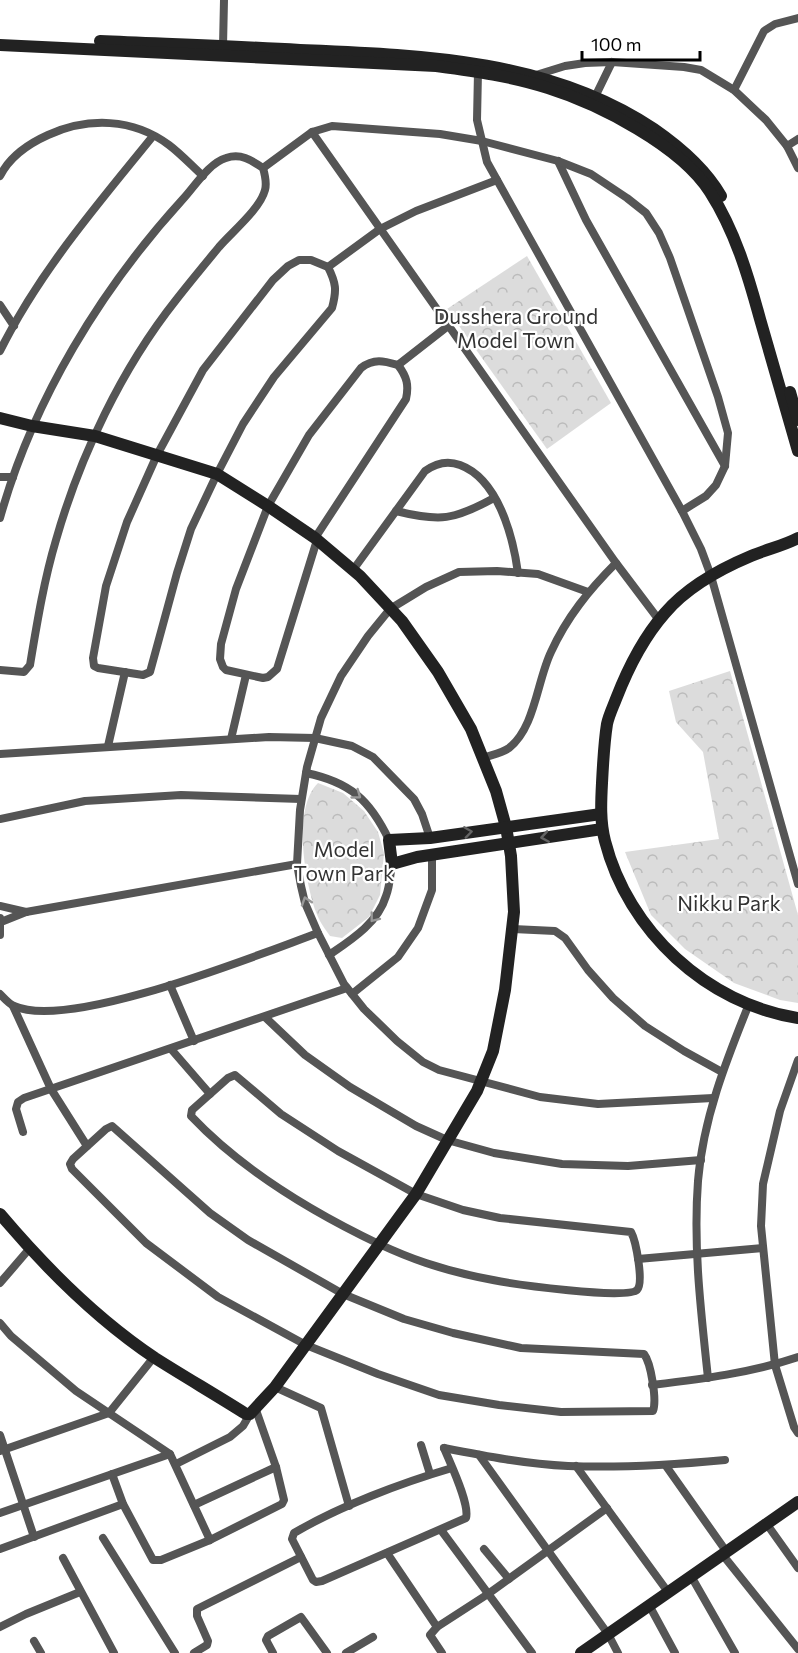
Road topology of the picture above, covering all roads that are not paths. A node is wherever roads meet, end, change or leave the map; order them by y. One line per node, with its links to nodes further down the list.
1 (224, 0): 5 (street)
2 (798, 18): 9 (street)
3 (0, 38): 5 (street)
4 (0, 45): 7 (street)
5 (223, 46): 8 (street)
6 (612, 62): 8 (street); 9 (street); 10 (street)
7 (478, 72): 14 (street); 33 (street)
8 (536, 75): 10 (street)
9 (734, 90): 15 (street)
10 (595, 97): 30 (street)
11 (312, 132): 14 (street); 17 (street); 22 (street)
12 (153, 136): 19 (street); 20 (street); 25 (street)
13 (798, 140): 15 (street)
14 (482, 141): 16 (street); 21 (street)
15 (787, 146): 18 (street)
16 (558, 161): 35 (street); 35 (street)
17 (263, 168): 20 (street); 32 (street)
18 (798, 168)
19 (0, 176)
20 (203, 176): 31 (street)
21 (497, 180): 22 (street); 42 (street)
22 (380, 229): 23 (street); 26 (street)
23 (328, 267): 34 (street); 36 (street)
24 (0, 305): 25 (street)
25 (14, 326): 27 (street)
26 (448, 326): 28 (street); 48 (street)
27 (0, 351)
28 (398, 365): 40 (street); 45 (street)
29 (0, 418): 31 (street)
30 (798, 420)
31 (32, 426): 32 (street); 38 (street)
32 (95, 436): 34 (street); 55 (street)
33 (798, 451)
34 (157, 455): 36 (street); 56 (street)
35 (725, 466): 42 (street)
36 (217, 474): 40 (street); 56 (street)
37 (0, 477): 38 (street)
38 (13, 477): 43 (street)
39 (494, 498): 41 (street); 41 (street); 50 (street)
40 (268, 506): 45 (street); 57 (street)
41 (396, 511): 49 (street)
42 (682, 511): 51 (street)
43 (0, 518)
44 (798, 538): 46 (street)
45 (316, 539): 49 (street); 57 (street)
46 (780, 547): 47 (street); 51 (street)
47 (798, 549)
48 (616, 563): 52 (street); 54 (street)
49 (353, 570): 53 (street)
50 (518, 573): 52 (street); 53 (street)
51 (711, 576): 54 (street); 75 (street)
52 (588, 592): 62 (street)
53 (390, 609): 58 (street); 62 (street)
54 (659, 620): 65 (street)
55 (0, 670)
56 (125, 672): 60 (street)
57 (246, 675): 59 (street)
58 (315, 738): 59 (street); 63 (street); 69 (street)
59 (231, 739): 60 (street)
60 (108, 746): 61 (street)
61 (0, 754)
62 (483, 758): 67 (street)
63 (306, 773): 64 (street); 70 (street, one-way to 70)
64 (301, 799): 66 (street); 73 (street)
65 (601, 814): 67 (street); 68 (street)
66 (0, 819)
67 (506, 827): 69 (street, one-way to 67); 71 (street)
68 (602, 829): 71 (street, one-way to 71); 87 (street)
69 (430, 838): 70 (street)
70 (389, 840): 74 (street)
71 (508, 843): 72 (street); 80 (street)
72 (432, 854): 74 (street); 85 (street)
73 (297, 864): 77 (street); 81 (street, one-way to 73)
74 (392, 864): 83 (street, one-way to 83)
75 (798, 884)
76 (0, 906): 77 (street)
77 (26, 912): 79 (street)
78 (0, 917): 79 (street)
79 (1, 922): 82 (street)
80 (513, 929): 94 (street); 95 (street)
81 (318, 933): 83 (street); 84 (street)
82 (0, 935)
83 (328, 955): 85 (street)
84 (170, 985): 88 (street); 91 (street)
85 (350, 991): 89 (street); 95 (street)
86 (0, 994): 88 (street)
87 (749, 1004): 90 (street); 94 (street)
88 (13, 1006): 96 (street)
89 (265, 1017): 91 (street); 100 (street)
90 (798, 1018)
91 (194, 1041): 92 (street)
92 (171, 1049): 96 (street); 97 (street)
93 (798, 1060): 107 (street)
94 (722, 1072): 98 (street)
95 (481, 1082): 98 (street); 100 (street)
96 (51, 1089): 99 (street); 101 (street)
97 (210, 1094): 103 (street); 105 (street)
98 (713, 1098): 102 (street)
99 (23, 1132)
100 (447, 1140): 102 (street); 103 (street)
101 (87, 1146): 111 (street); 113 (street)
102 (701, 1160): 108 (street)
103 (416, 1194): 105 (street); 109 (street)
104 (0, 1214): 106 (street)
105 (380, 1244): 109 (street); 111 (street)
106 (30, 1248): 110 (street); 114 (street)
107 (763, 1248): 108 (street); 116 (street)
108 (697, 1254): 109 (street); 117 (street)
109 (638, 1259)
110 (0, 1283)
111 (343, 1294): 113 (street); 118 (street)
112 (0, 1323): 121 (street)
113 (306, 1345): 118 (street); 119 (street)
114 (154, 1357): 120 (street); 121 (street)
115 (798, 1357): 116 (street)
116 (775, 1365): 117 (street); 122 (street)
117 (708, 1378): 118 (street)
118 (652, 1385)
119 (275, 1387): 120 (street); 139 (street)
120 (253, 1412): 129 (street); 132 (street)
121 (109, 1413): 125 (street); 126 (street)
122 (798, 1433)
123 (0, 1435): 125 (street)
124 (421, 1445): 135 (street)
125 (2, 1450): 137 (street)
126 (170, 1454): 129 (street); 134 (street)
127 (479, 1455): 130 (street); 133 (street); 150 (street)
128 (725, 1460): 131 (street)
129 (176, 1464): 138 (street)
130 (576, 1466): 131 (street); 140 (street)
131 (666, 1466): 151 (street)
132 (276, 1467): 138 (street); 147 (street)
133 (452, 1468): 135 (street); 144 (street)
134 (112, 1474): 136 (street); 137 (street)
135 (430, 1474): 139 (street)
136 (123, 1504): 145 (street); 147 (street)
137 (23, 1505): 142 (street); 145 (street)
138 (194, 1505): 147 (street)
139 (349, 1506): 153 (street)
140 (607, 1508): 150 (street); 159 (street)
141 (796, 1508): 143 (street)
142 (0, 1513)
143 (766, 1523): 151 (street); 155 (street)
144 (441, 1530): 152 (street); 160 (street)
145 (34, 1537): 148 (street)
146 (103, 1538): 170 (street)
147 (210, 1540)
148 (0, 1549)
149 (484, 1549): 157 (street)
150 (548, 1551): 157 (street); 164 (street)
151 (724, 1552): 156 (street); 167 (street)
152 (387, 1553): 153 (street); 163 (street)
153 (301, 1557): 171 (street)
154 (63, 1558): 158 (street)
155 (798, 1568)
156 (691, 1576): 159 (street); 180 (street)
157 (508, 1579): 160 (street)
158 (81, 1592): 162 (street); 169 (street)
159 (668, 1592): 161 (street)
160 (488, 1593): 163 (street); 176 (street)
161 (649, 1605): 164 (street); 179 (street)
162 (0, 1627)
163 (437, 1627): 175 (street)
164 (608, 1634): 177 (street); 178 (street)
165 (373, 1637): 174 (street)
166 (34, 1641): 168 (street)
167 (798, 1649)
168 (41, 1653)
169 (114, 1653)
170 (175, 1653)
171 (194, 1653)
172 (273, 1653): 173 (street)
173 (327, 1653)
174 (345, 1653)
175 (442, 1653)
176 (532, 1653)
177 (581, 1653)
178 (618, 1653)
179 (675, 1653)
180 (735, 1653)

